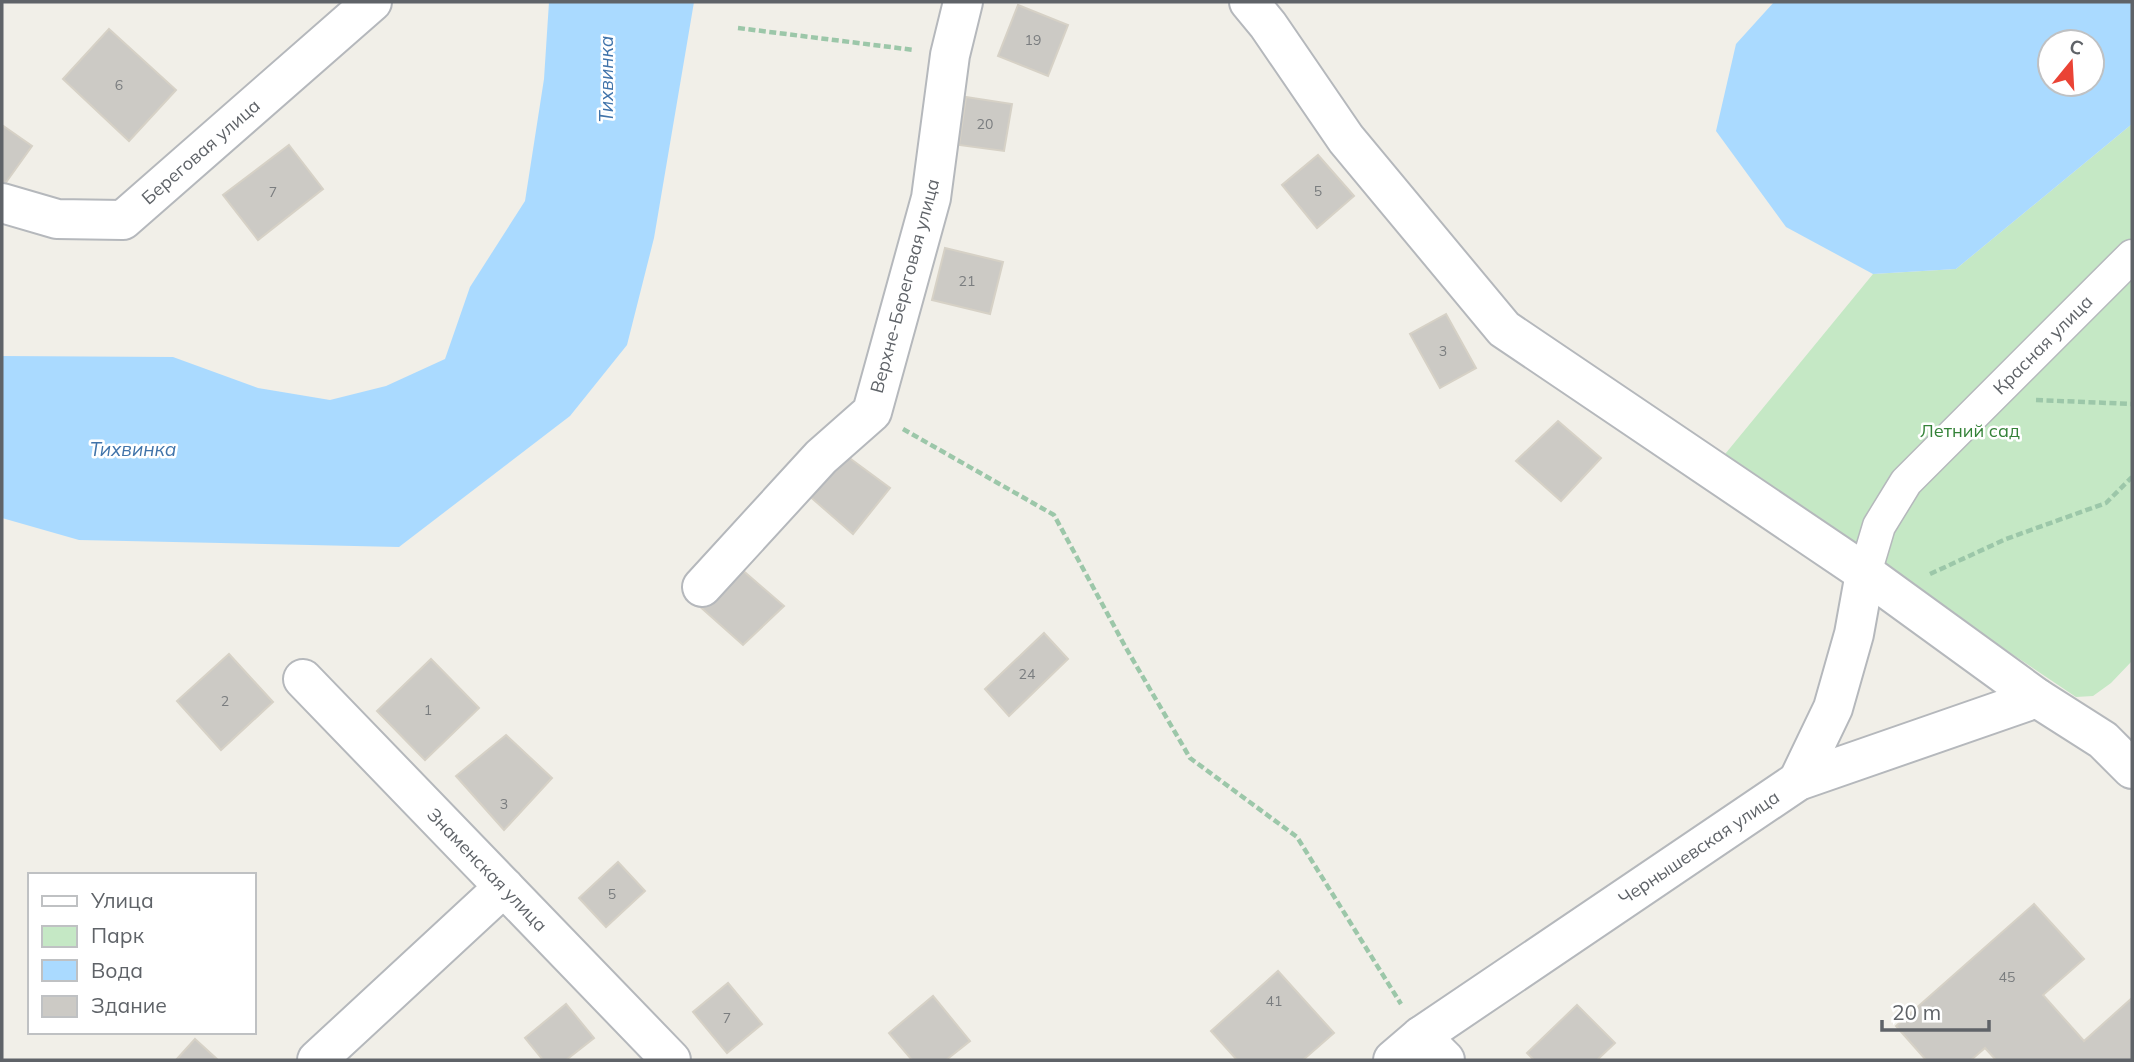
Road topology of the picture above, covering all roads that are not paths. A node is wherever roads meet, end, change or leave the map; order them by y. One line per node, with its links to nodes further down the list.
1 (372, 2): 4 (street, Береговая улица)
2 (963, 2): 7 (street, Верхне-Береговая улица)
3 (1269, 9): 6 (street)
4 (2, 203)
5 (2132, 256): 6 (street, Красная улица)
6 (1878, 583): 9 (street); 11 (street, Красная улица)
7 (702, 586)
8 (303, 679): 12 (street, Знаменская улица)
9 (2037, 698): 10 (street); 11 (street, Чернышевская улица)
10 (2132, 769)
11 (1798, 781): 13 (street, Чернышевская улица)
12 (504, 887): 14 (street); 15 (street, Знаменская улица)
13 (1420, 1052)
14 (317, 1060)
15 (671, 1060)

